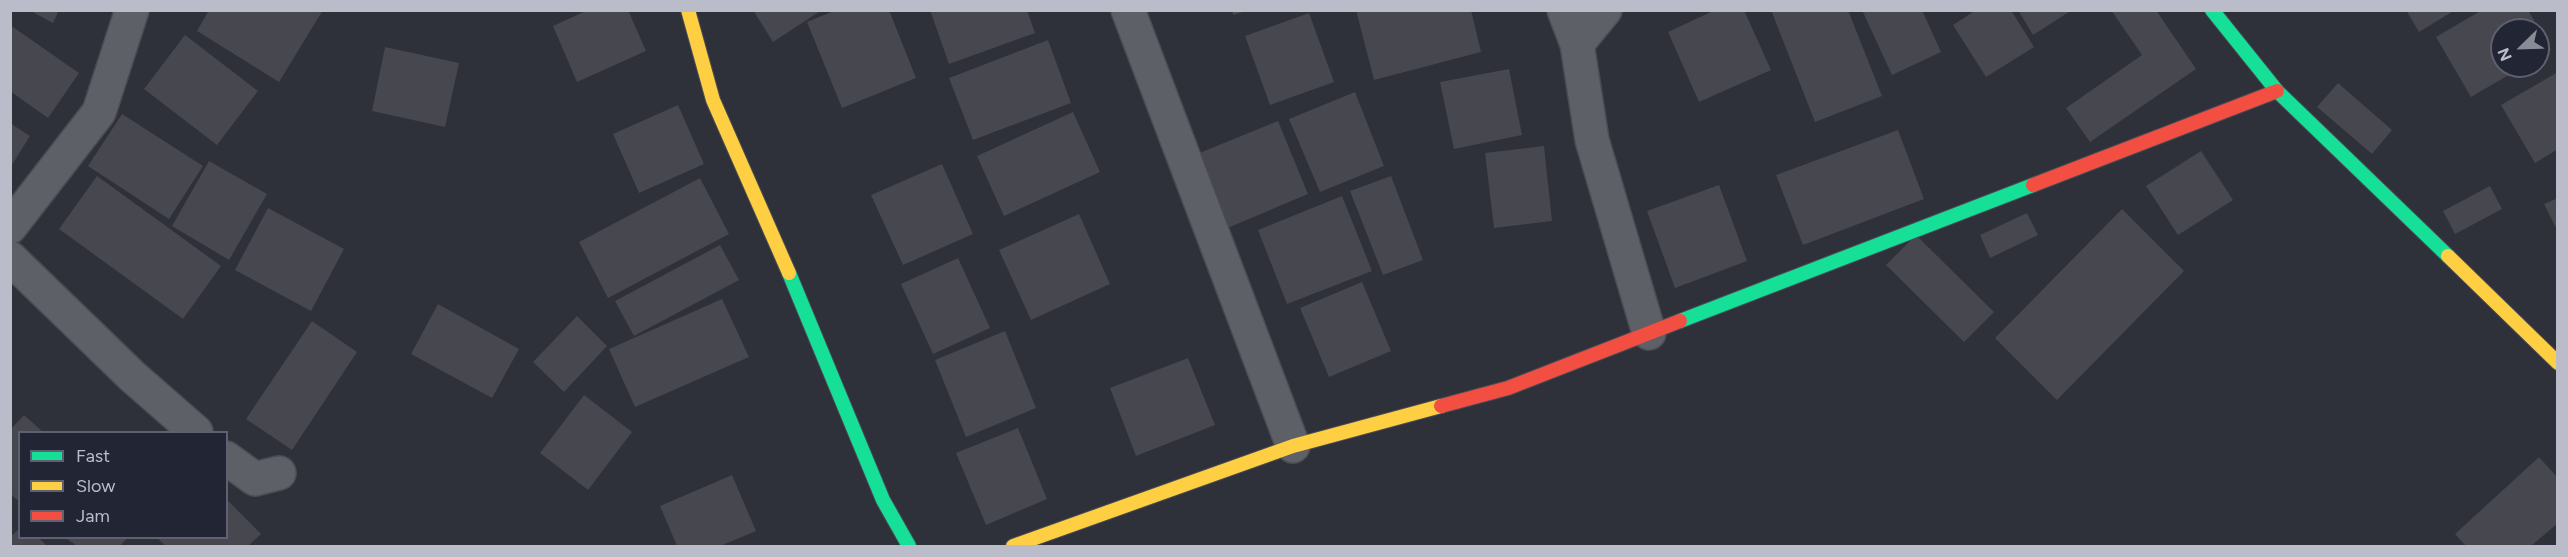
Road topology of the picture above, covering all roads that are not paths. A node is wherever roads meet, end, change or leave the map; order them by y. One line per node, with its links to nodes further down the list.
1 (132, 10): 9 (street)
2 (688, 10): 17 (street)
3 (1128, 10): 14 (street)
4 (1564, 10): 7 (street)
5 (1605, 10): 7 (street)
6 (2212, 10): 8 (street)
7 (1576, 44): 11 (street)
8 (2277, 91): 11 (street); 12 (street)
9 (10, 227)
10 (10, 258): 13 (street)
11 (1649, 333): 14 (street)
12 (2558, 363)
13 (195, 431)
14 (1293, 446): 18 (street)
15 (228, 459): 16 (street)
16 (279, 472)
17 (909, 546)
18 (1013, 546)

